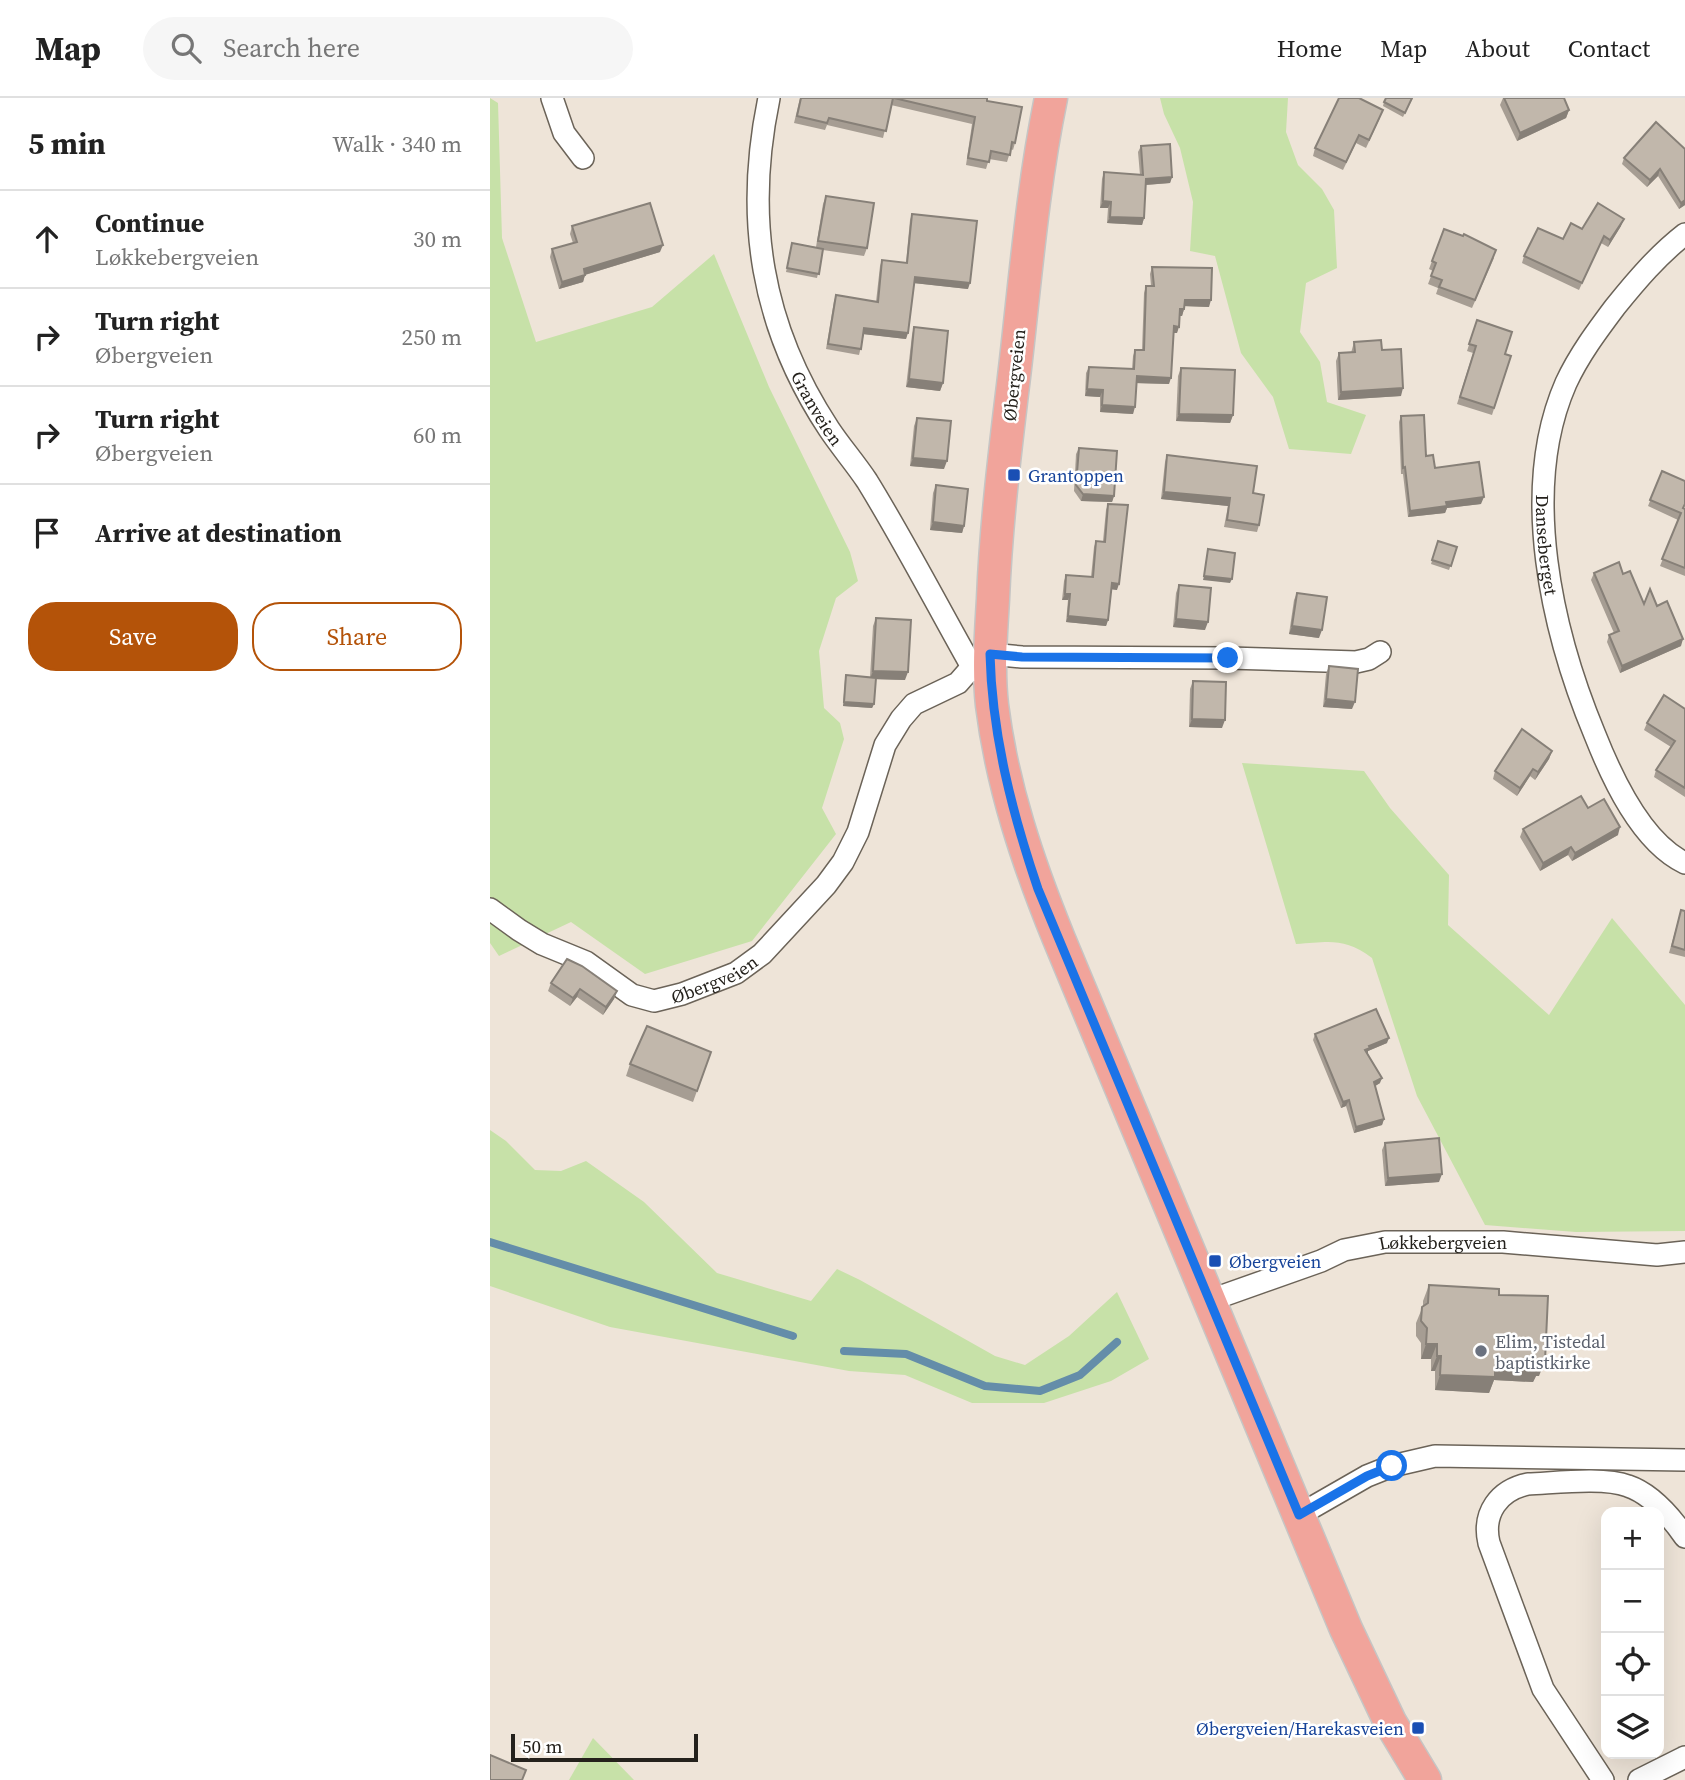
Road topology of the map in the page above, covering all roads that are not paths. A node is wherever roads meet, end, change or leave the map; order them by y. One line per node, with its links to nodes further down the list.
1 (552, 98): 4 (street)
2 (769, 98): 7 (street, Granveien)
3 (1051, 98): 7 (main road, Øbergveien)
4 (583, 158)
5 (1685, 234): 8 (street, Danseberget)
6 (1380, 652): 7 (street)
7 (984, 666): 9 (street, Øbergveien); 11 (main road, Øbergveien)
8 (1685, 863)
9 (490, 909)
10 (1685, 1252): 11 (street, Løkkebergveien)
11 (1208, 1301): 13 (main road, Øbergveien)
12 (1685, 1460): 13 (street)
13 (1299, 1515): 16 (main road, Øbergveien)
14 (1685, 1537): 17 (street)
15 (1685, 1757): 18 (street)
16 (1425, 1780)
17 (1604, 1780)
18 (1639, 1780)

